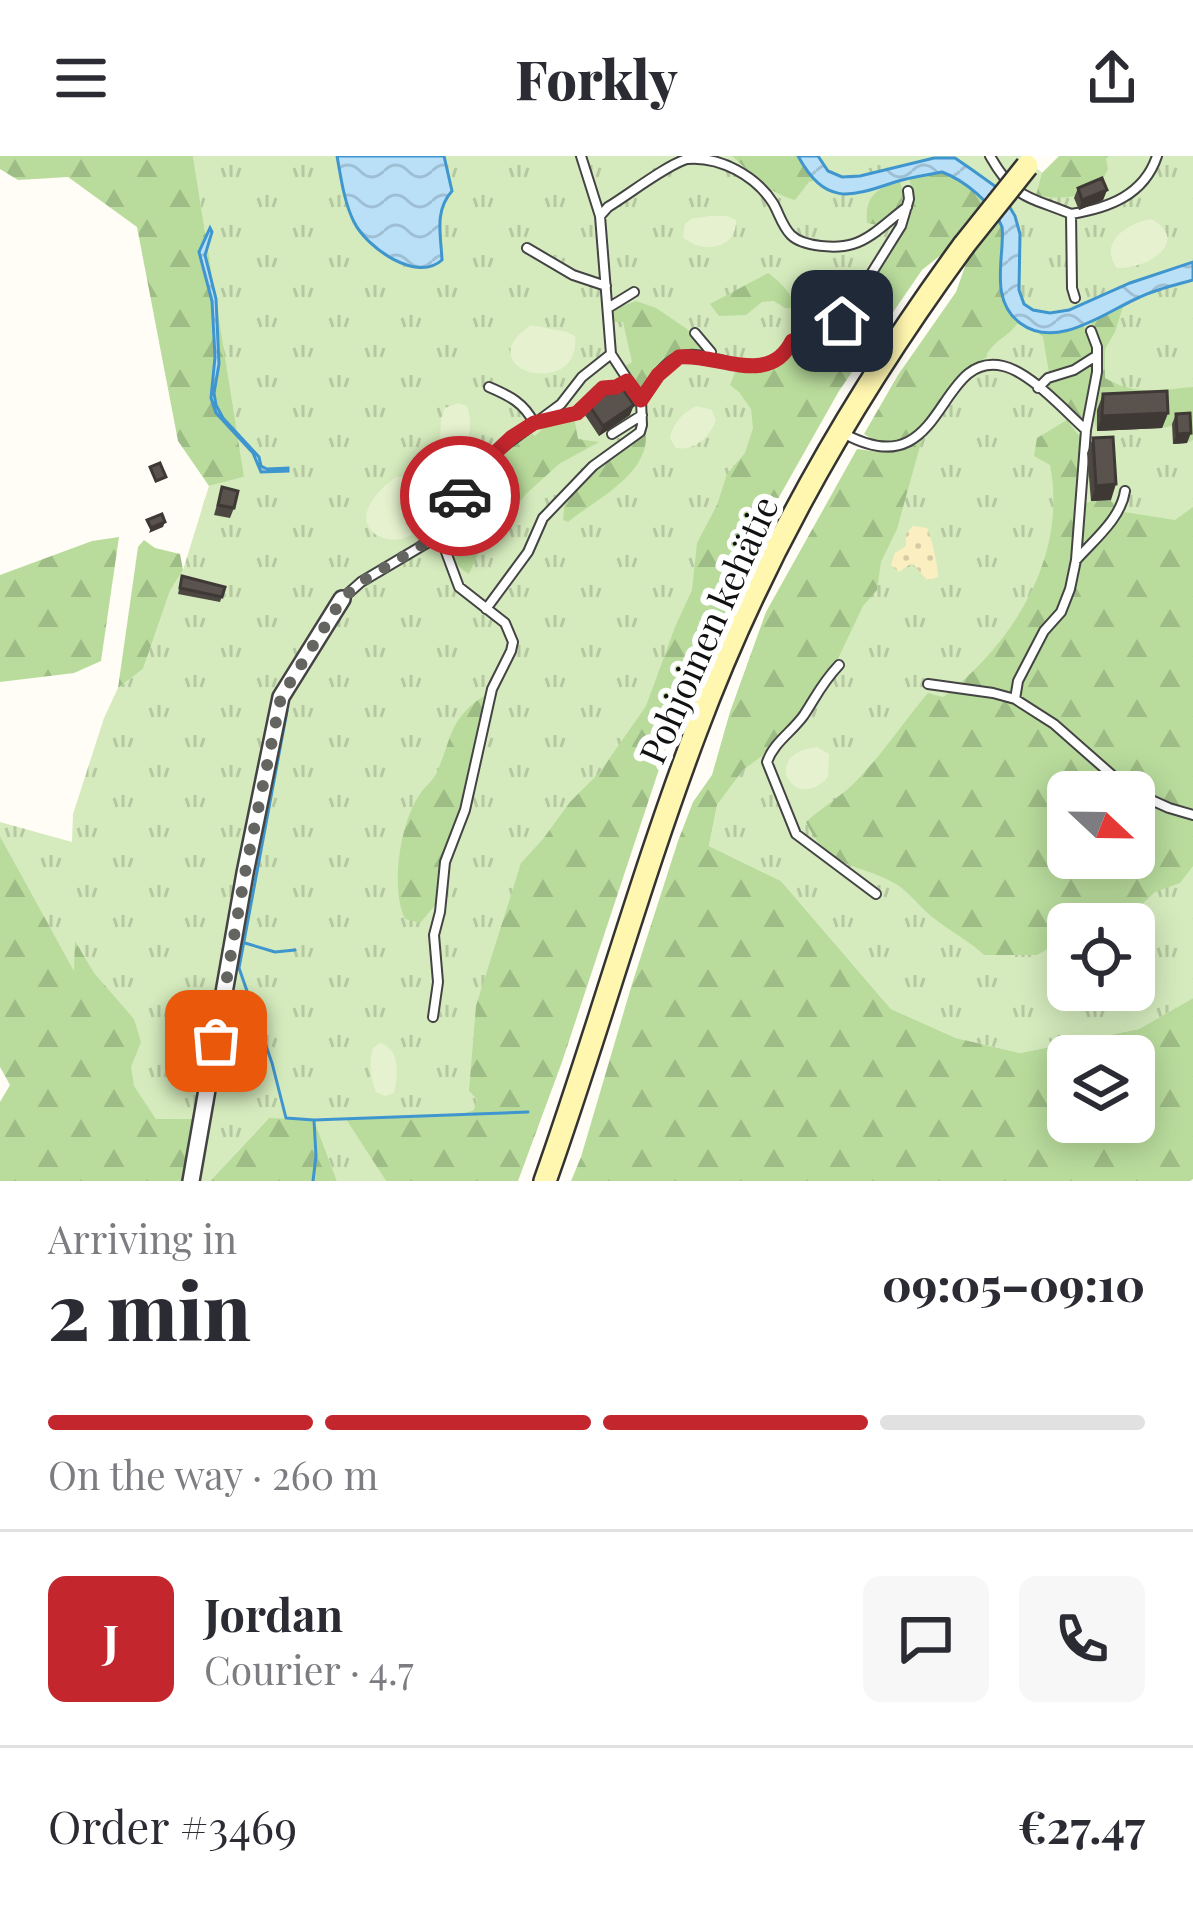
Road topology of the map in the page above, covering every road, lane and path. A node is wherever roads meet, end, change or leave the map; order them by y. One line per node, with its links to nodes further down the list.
1 (581, 156): 10 (lane)
2 (658, 156): 6 (lane)
3 (990, 156): 9 (lane)
4 (1157, 156): 9 (lane)
5 (1031, 161): 28 (main road, Pohjoinen kehätie, bridge)
6 (665, 171): 8 (lane); 10 (lane)
7 (908, 191): 8 (lane)
8 (907, 207): 18 (lane)
9 (1071, 214): 14 (lane)
10 (600, 216): 12 (lane)
11 (527, 248): 12 (lane)
12 (606, 286): 15 (lane)
13 (634, 292): 15 (lane)
14 (1075, 298)
15 (608, 308): 19 (lane)
16 (1090, 331): 20 (lane)
17 (695, 333): 18 (lane)
18 (711, 352): 24 (lane)
19 (611, 354): 21 (lane); 26 (lane)
20 (1097, 356): 23 (lane); 27 (lane)
21 (627, 381): 24 (lane); 26 (lane)
22 (489, 387): 26 (lane)
23 (1038, 388): 27 (lane); 28 (lane)
24 (641, 400): 25 (lane)
25 (642, 415): 29 (lane); 34 (lane)
26 (534, 423): 31 (lane)
27 (1086, 430): 32 (lane)
28 (840, 431): 42 (main road, Pohjoinen kehätie)
29 (612, 434)
30 (1125, 491): 32 (lane)
31 (437, 536): 33 (lane); 34 (lane)
32 (1076, 560): 37 (lane)
33 (342, 599): 41 (street)
34 (486, 609): 40 (lane)
35 (839, 665): 39 (lane)
36 (928, 684): 37 (lane)
37 (1015, 699): 38 (lane)
38 (1193, 815)
39 (877, 894)
40 (434, 1017)
41 (190, 1181)
42 (545, 1181)

